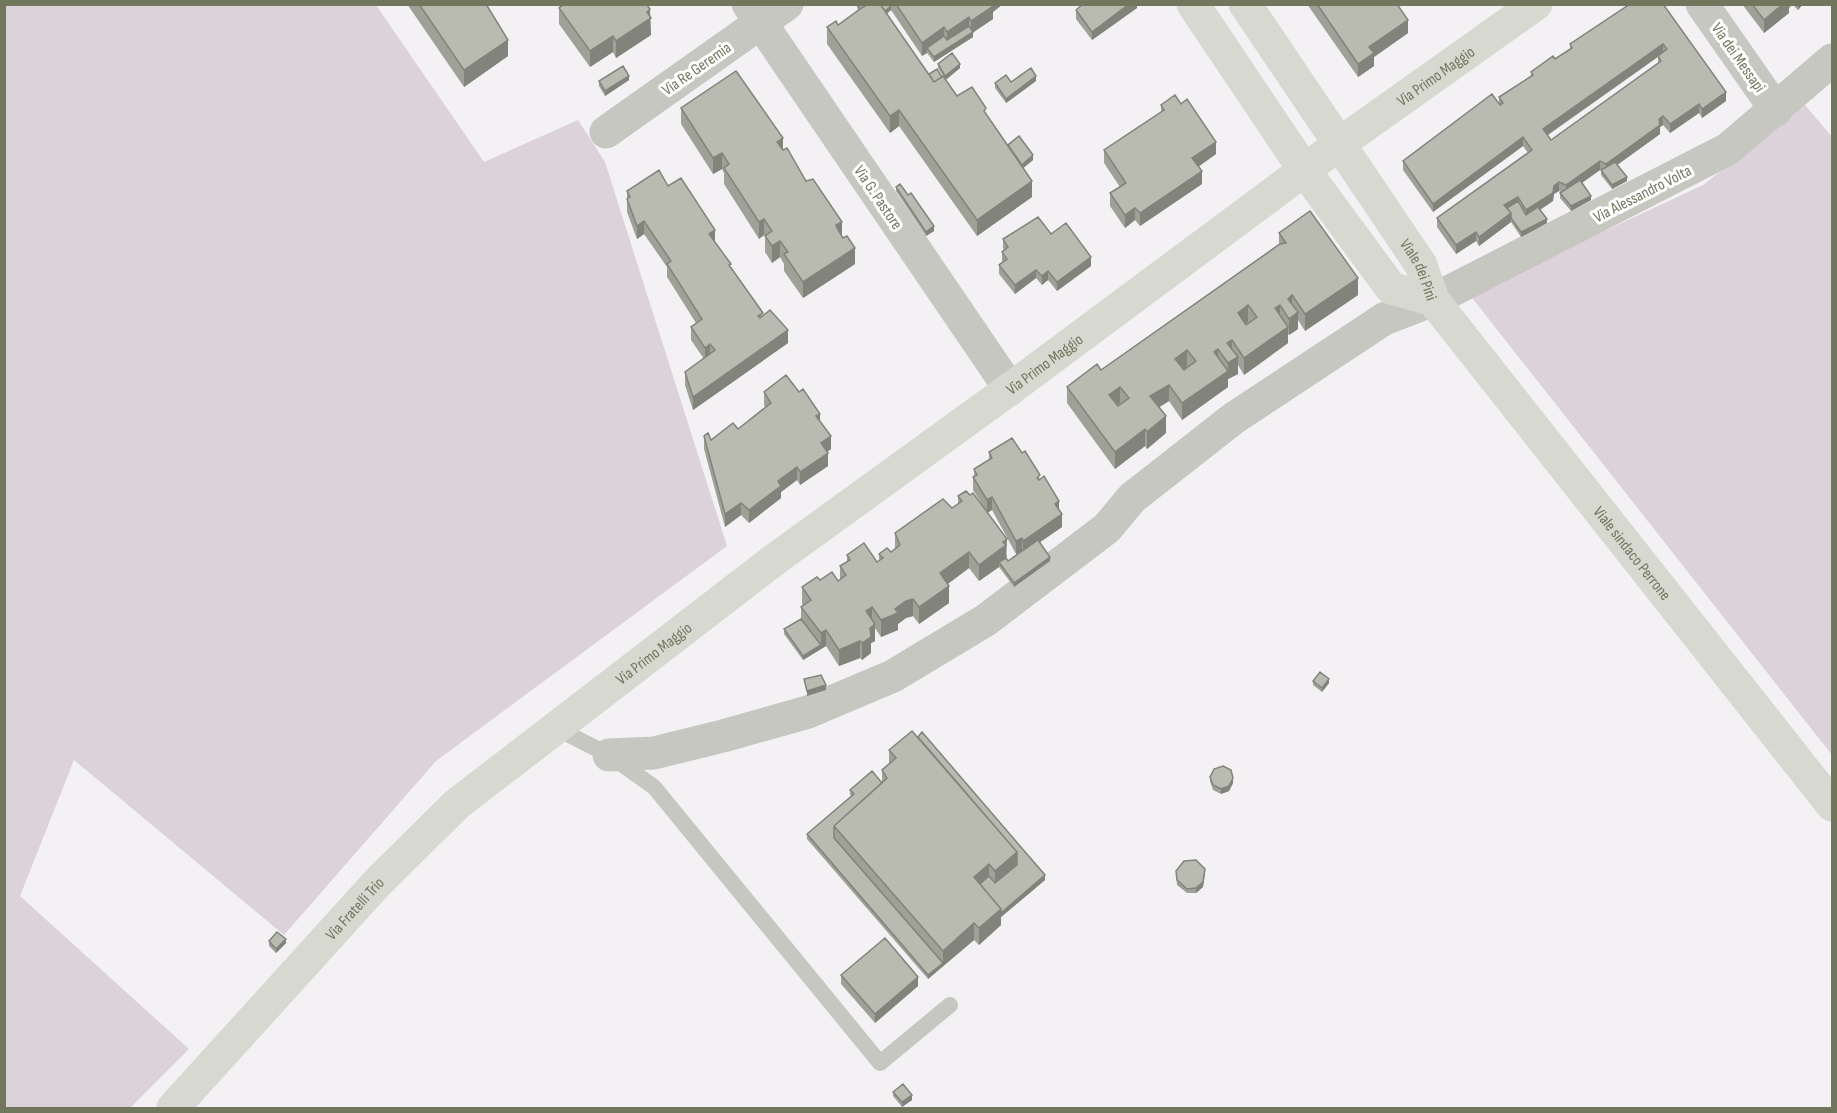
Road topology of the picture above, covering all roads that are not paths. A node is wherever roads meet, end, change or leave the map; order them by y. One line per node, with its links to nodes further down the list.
1 (787, 4): 6 (street, Via Re Geremia)
2 (1193, 4): 11 (street, Viale dei Pini)
3 (1245, 4): 10 (street, Viale dei Pini)
4 (1536, 4): 10 (street, Via Primo Maggio)
5 (1702, 4): 8 (street, Via dei Messapi)
6 (754, 14): 9 (street, Via Re Geremia); 13 (street, Via G. Pastore)
7 (1833, 60): 8 (street, Via Alessandro Volta)
8 (1776, 110): 12 (street, Via Alessandro Volta)
9 (606, 132)
10 (1341, 144): 11 (street, Via Primo Maggio); 12 (street, Viale dei Pini)
11 (1305, 171): 12 (street, Viale dei Pini); 13 (street, Via Primo Maggio)
12 (1433, 300): 15 (street, Via Alessandro Volta); 16 (street, Viale sindaco Perrone)
13 (1010, 389): 14 (street, Via Primo Maggio)
14 (556, 728): 15 (lane); 18 (street, Via Fratelli Trio)
15 (609, 755): 17 (lane)
16 (1833, 805)
17 (950, 1005)
18 (173, 1108)

